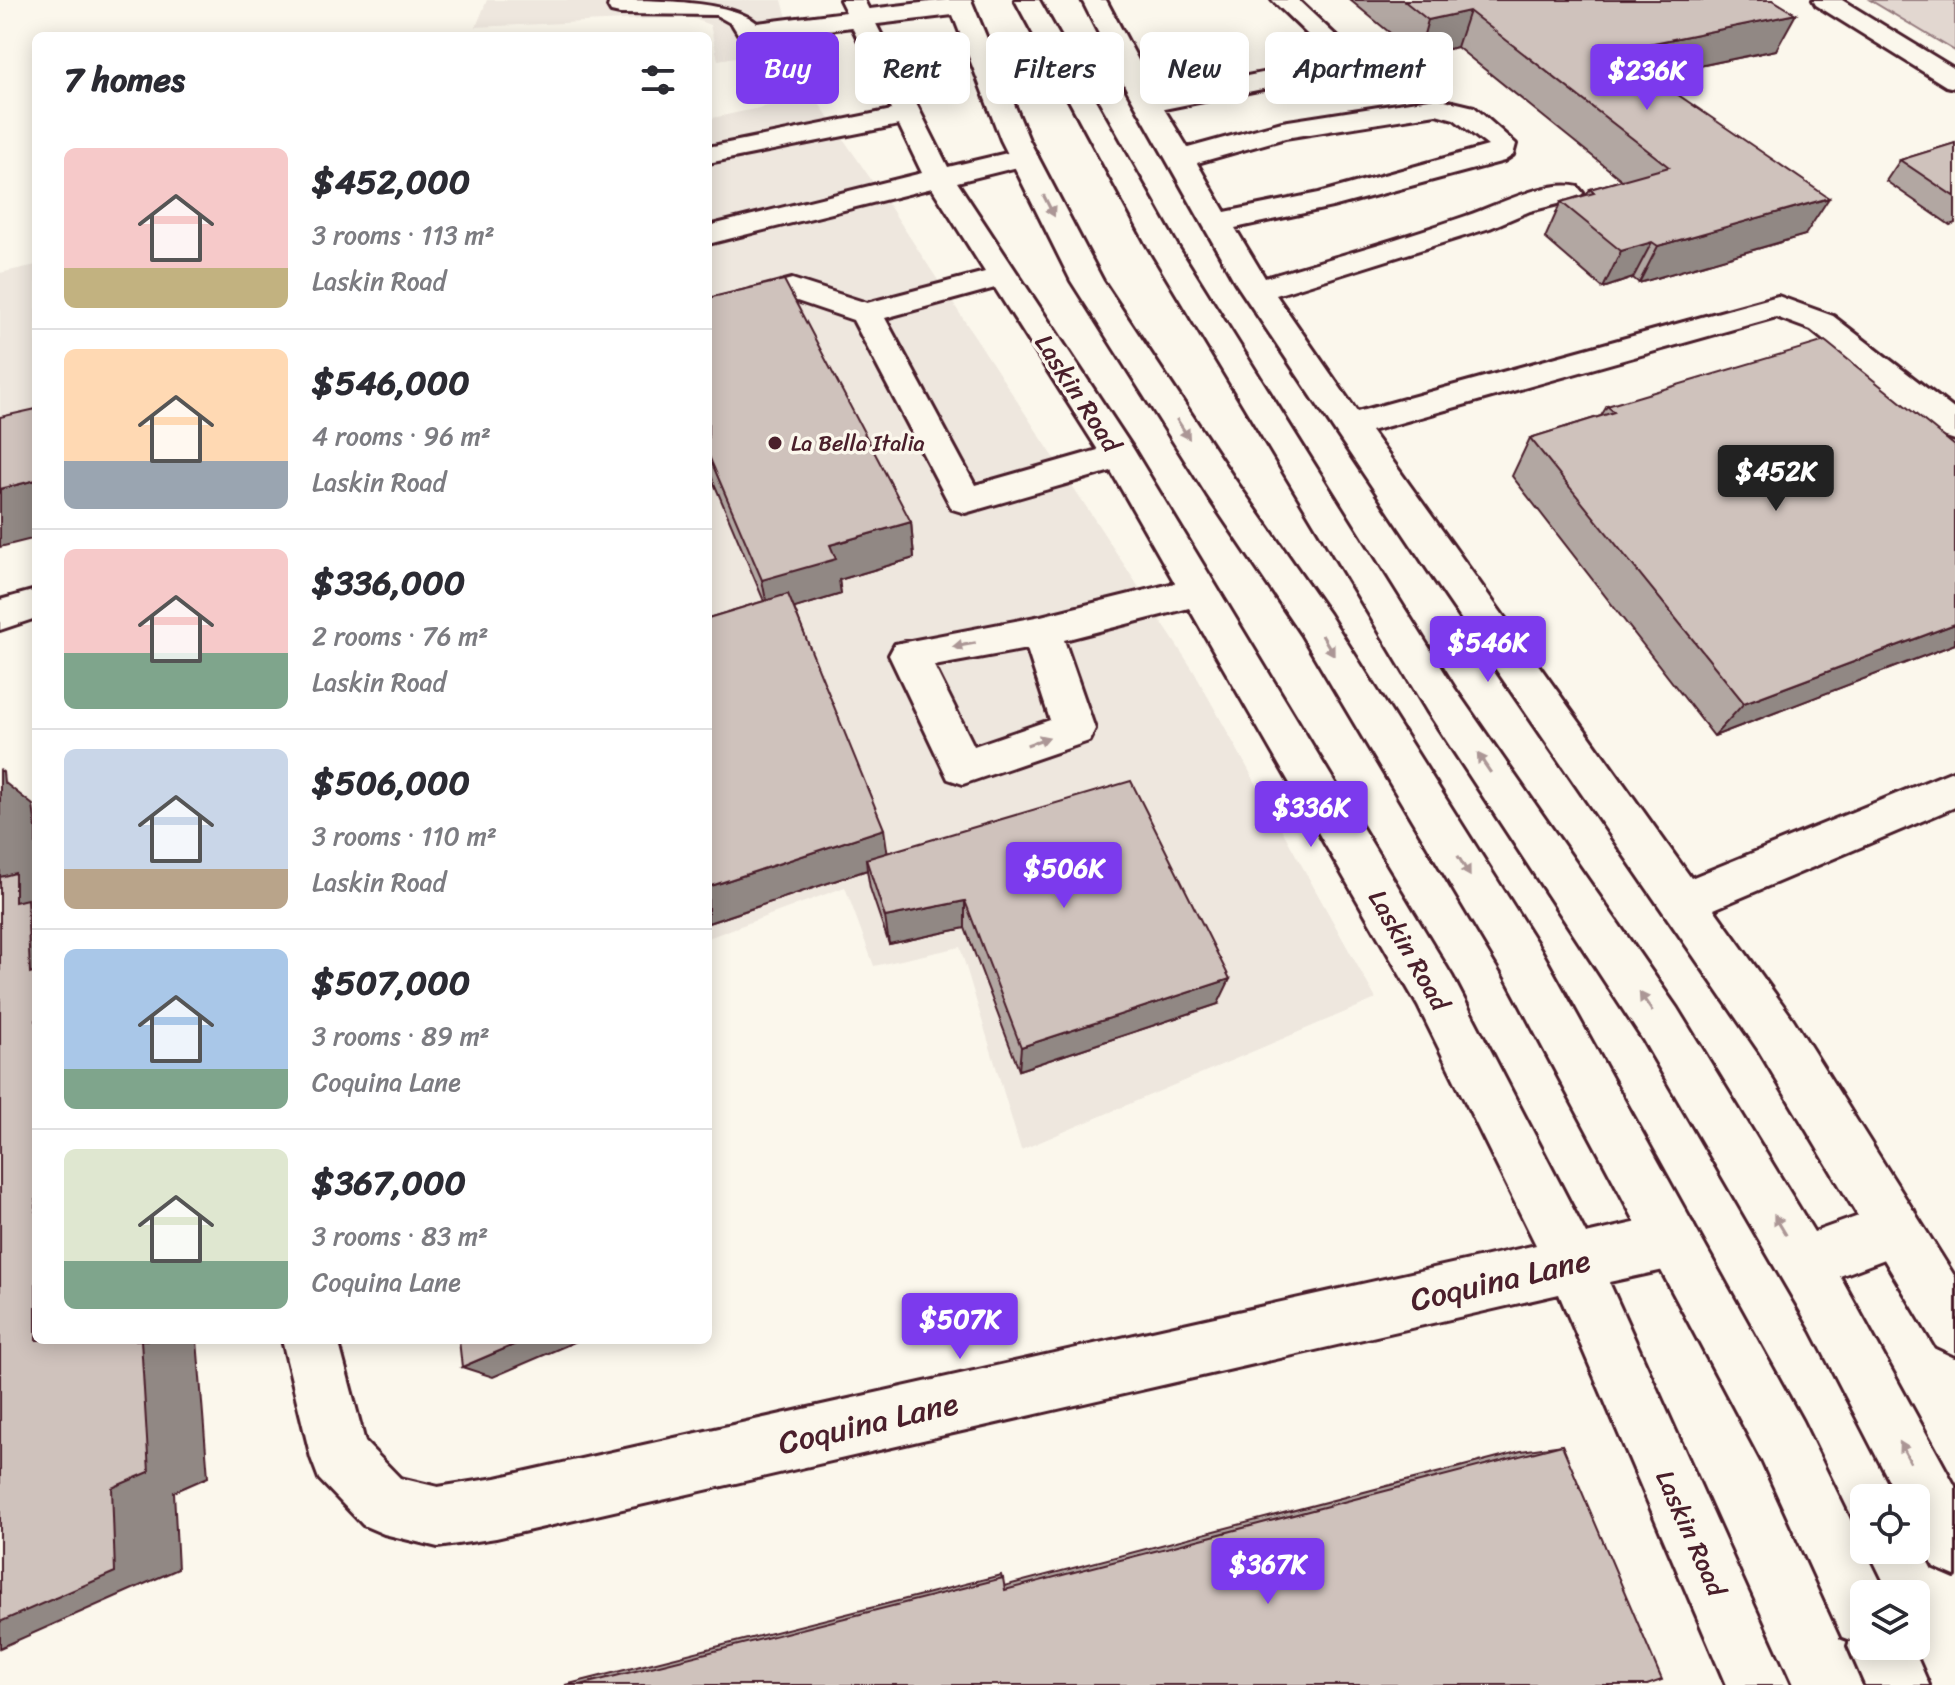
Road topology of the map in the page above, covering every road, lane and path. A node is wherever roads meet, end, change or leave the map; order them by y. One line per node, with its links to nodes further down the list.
1 (622, 0): 6 (street)
2 (1027, 0): 36 (street, one-way to 2)
3 (1094, 0): 11 (street)
4 (1284, 0): 10 (street)
5 (1825, 0): 9 (street)
6 (703, 2): 8 (street)
7 (960, 4): 8 (street); 15 (street)
8 (857, 9): 13 (street, Laskin Road)
9 (1955, 80)
10 (1249, 84)
11 (1140, 89)
12 (1148, 104): 16 (street)
13 (910, 115): 14 (street); 17 (street, Laskin Road)
14 (712, 154)
15 (1024, 157): 17 (street); 35 (street, one-way to 35)
16 (1180, 159): 19 (street); 19 (street)
17 (938, 176): 20 (street); 21 (street, Laskin Road)
18 (1568, 193): 22 (street)
19 (1217, 223): 22 (street)
20 (712, 234)
21 (1002, 277): 24 (street); 27 (street, Laskin Road)
22 (1257, 291): 25 (street)
23 (712, 310): 24 (street)
24 (866, 313): 27 (street)
25 (1349, 426): 26 (street); 33 (street)
26 (1955, 428)
27 (1120, 456): 28 (street, Laskin Road)
28 (1199, 591): 31 (street); 37 (street, Laskin Road)
29 (32, 605): 30 (street)
30 (0, 615)
31 (1041, 631)
32 (1955, 788): 33 (street)
33 (1682, 902): 34 (street)
34 (1895, 1229): 36 (street); 38 (street)
35 (1673, 1241): 37 (street, Coquina Lane); 43 (street)
36 (1803, 1263): 42 (street, one-way to 36)
37 (1573, 1264): 41 (street, Coquina Lane); 45 (street, Laskin Road)
38 (1955, 1327)
39 (311, 1344): 41 (street, Coquina Lane)
40 (336, 1344): 41 (street)
41 (327, 1415)
42 (1955, 1546)
43 (1850, 1585)
44 (1885, 1660): 46 (street)
45 (1758, 1685)
46 (1897, 1685)

